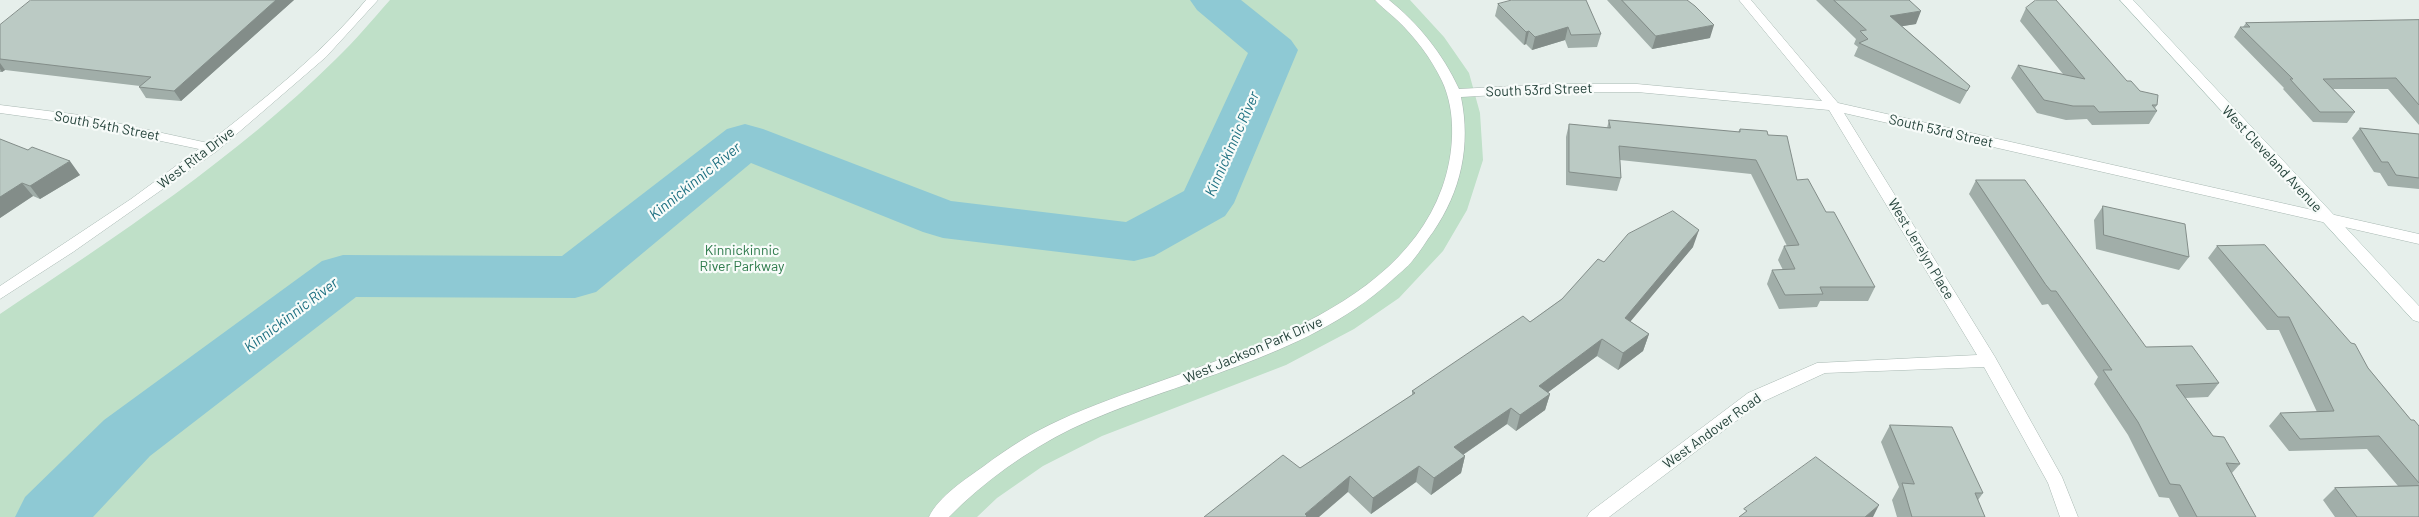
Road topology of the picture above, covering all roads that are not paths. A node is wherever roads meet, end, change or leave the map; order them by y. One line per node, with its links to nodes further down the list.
1 (372, 0): 8 (street, West Rita Drive)
2 (1380, 0): 5 (street, West Jackson Park Drive)
3 (1745, 0): 6 (street, West Jerelyn Place)
4 (2126, 0): 9 (street, West Cleveland Avenue)
5 (1454, 93): 6 (street, South 53rd Street); 14 (street, West Jackson Park Drive)
6 (1833, 106): 9 (street, South 53rd Street); 13 (street, West Jerelyn Place)
7 (0, 109): 8 (street, South 54th Street)
8 (212, 148): 11 (street, West Rita Drive)
9 (2329, 220): 10 (street, South 53rd Street); 12 (street, West Cleveland Avenue)
10 (2419, 239)
11 (0, 294)
12 (2419, 316)
13 (1989, 361): 15 (street, West Andover Road); 16 (street, West Jerelyn Place)
14 (938, 517)
15 (1596, 517)
16 (2069, 517)

